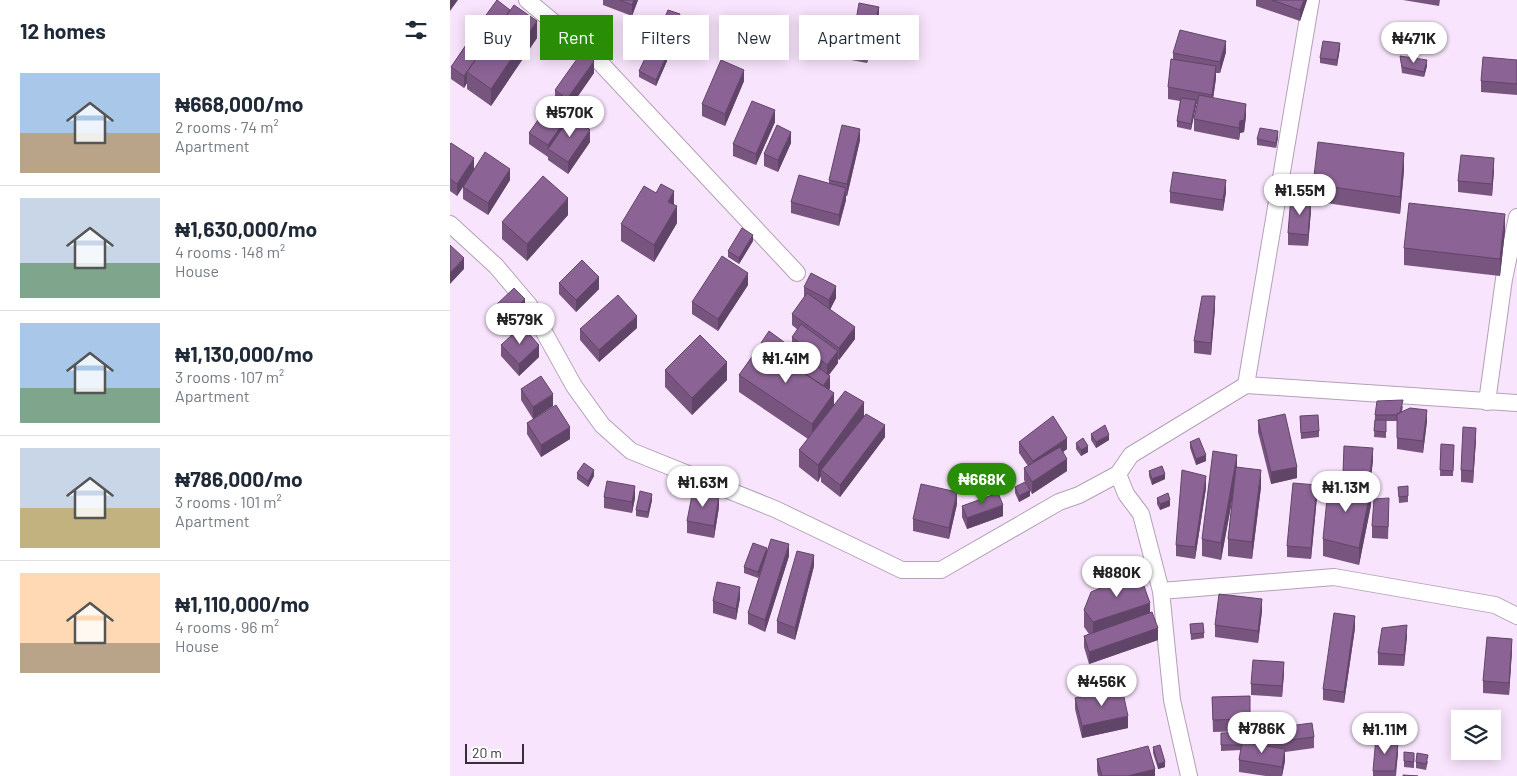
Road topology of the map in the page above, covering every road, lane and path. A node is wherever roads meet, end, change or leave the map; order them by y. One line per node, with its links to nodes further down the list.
1 (528, 0): 5 (street)
2 (1312, 0): 6 (street)
3 (1517, 217): 7 (street)
4 (450, 224): 9 (street)
5 (797, 273)
6 (1246, 385): 7 (street); 9 (street)
7 (1487, 402): 8 (street)
8 (1517, 404)
9 (1118, 474): 10 (street)
10 (1161, 591): 11 (street); 12 (street)
11 (1517, 616)
12 (1189, 776)

